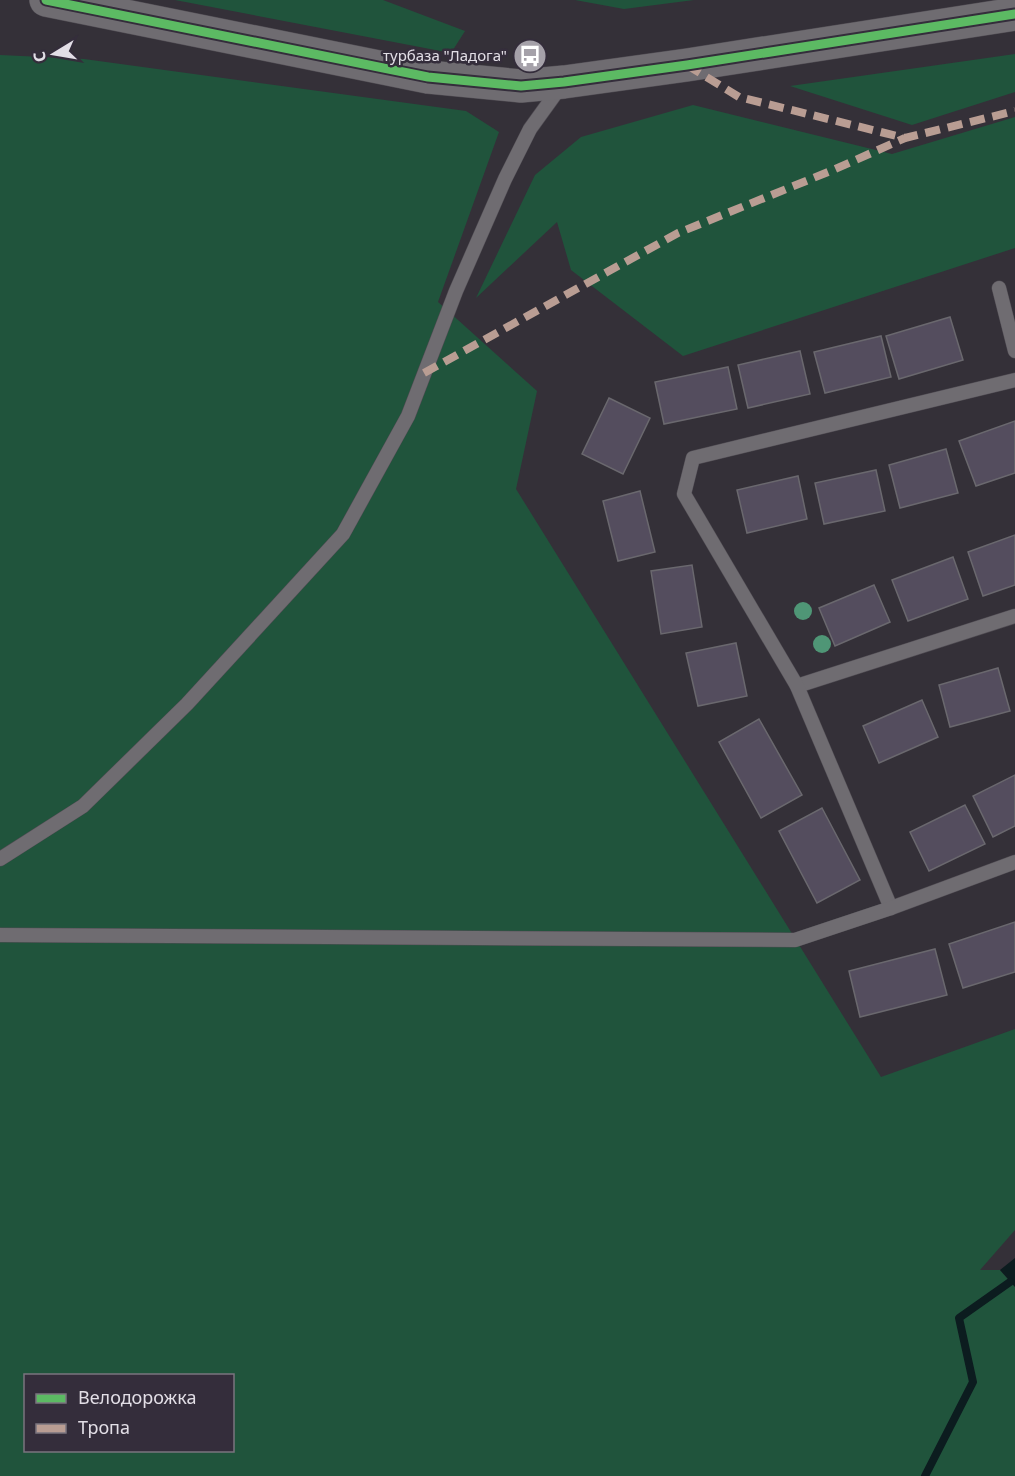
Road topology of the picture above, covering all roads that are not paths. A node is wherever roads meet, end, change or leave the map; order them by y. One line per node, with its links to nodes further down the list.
1 (46, 0): 3 (street)
2 (1015, 14): 3 (street)
3 (564, 82): 9 (lane)
4 (999, 288): 5 (lane)
5 (1015, 351)
6 (1015, 380): 8 (lane)
7 (1015, 616): 8 (lane)
8 (797, 686): 11 (lane)
9 (0, 859)
10 (1015, 862): 11 (lane)
11 (891, 908): 12 (lane)
12 (0, 935)

